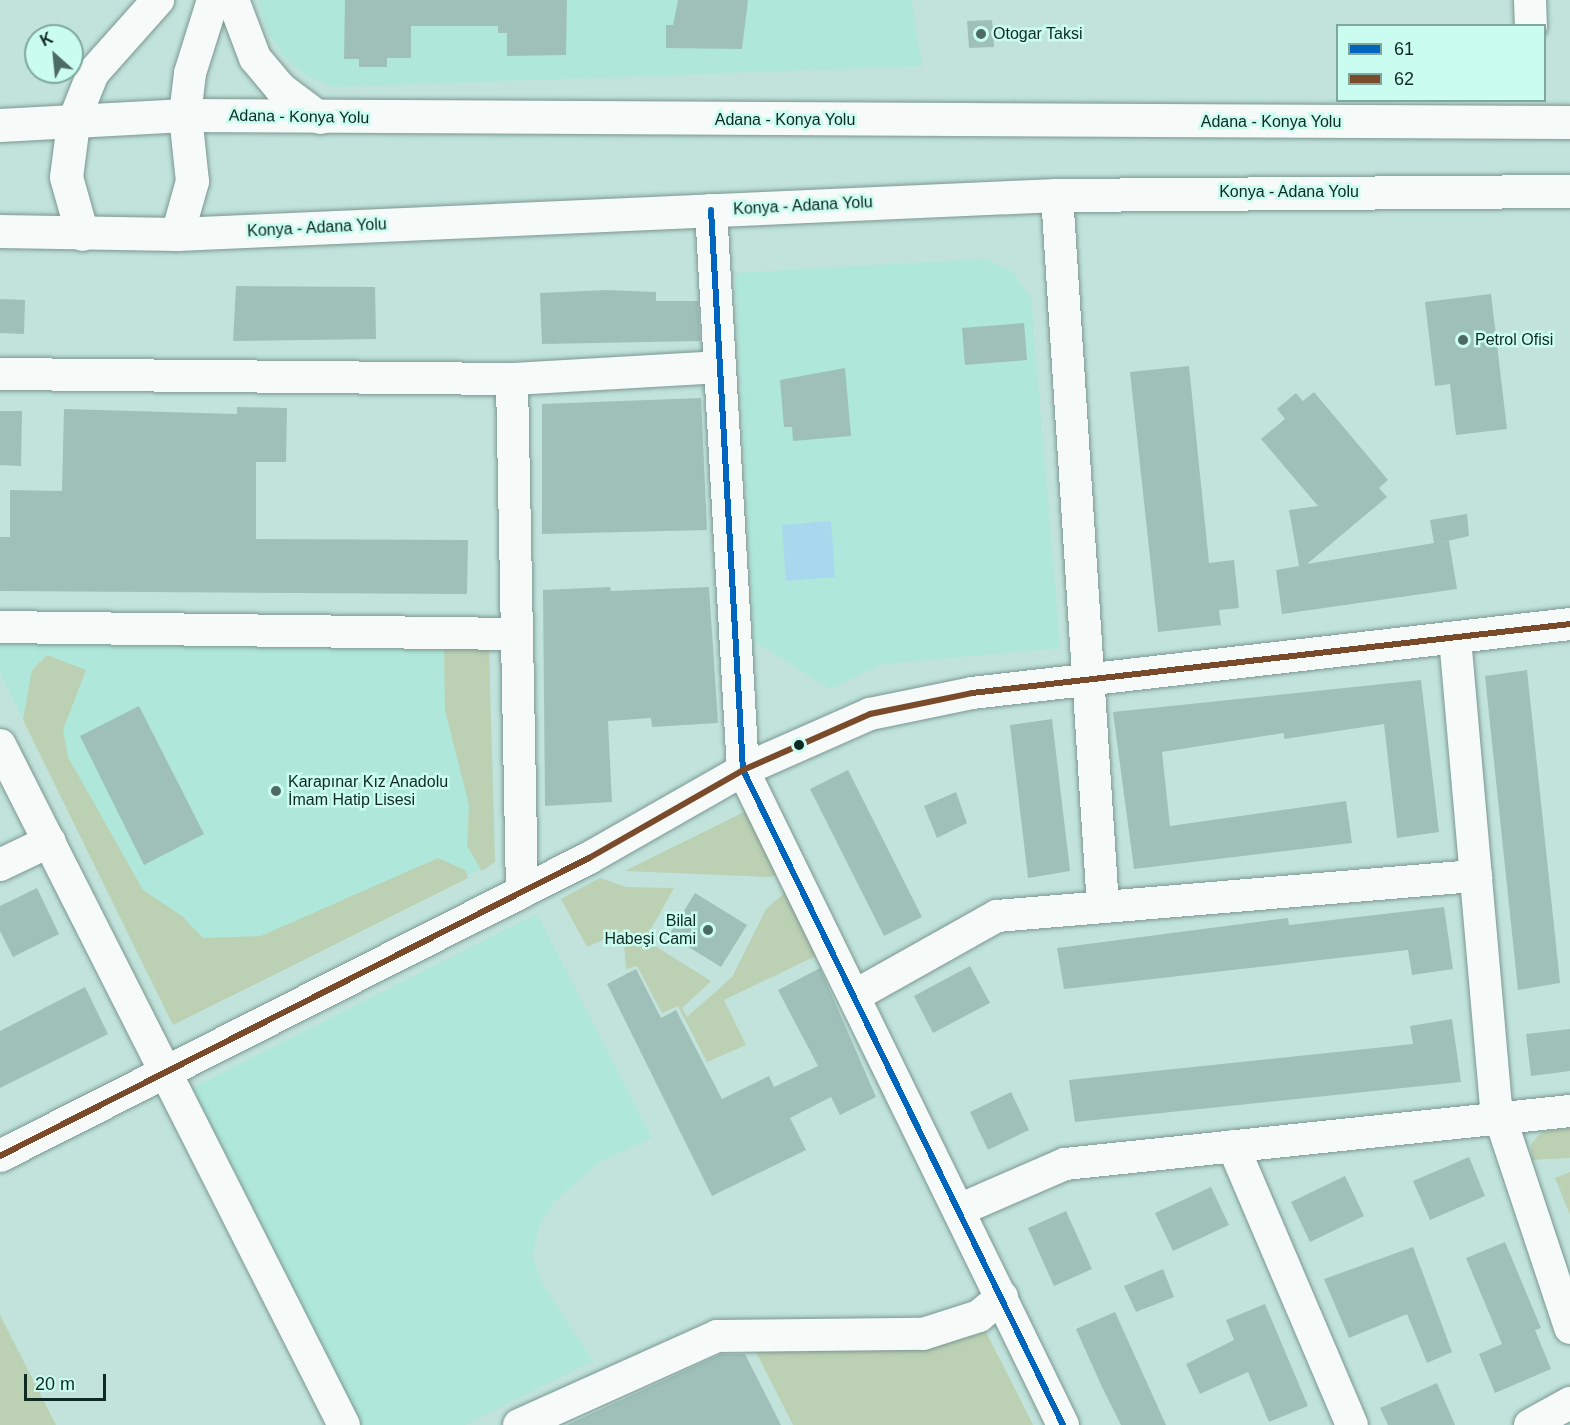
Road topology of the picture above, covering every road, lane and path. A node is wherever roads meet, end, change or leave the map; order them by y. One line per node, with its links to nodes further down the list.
1 (158, 0): 10 (street)
2 (213, 0): 7 (street)
3 (233, 0): 8 (street)
4 (1530, 0): 5 (street)
5 (1531, 24)
6 (1536, 112): 8 (highway, Adana - Konya Yolu); 9 (highway, Adana - Konya Yolu)
7 (185, 115): 8 (highway, Adana - Konya Yolu); 10 (highway, Adana - Konya Yolu); 17 (highway)
8 (320, 118)
9 (1570, 122)
10 (73, 123): 11 (highway, Adana - Konya Yolu); 16 (highway)
11 (0, 125)
12 (1570, 191): 13 (highway, Konya - Adana Yolu)
13 (1057, 195): 14 (highway, Konya - Adana Yolu); 25 (street)
14 (711, 210): 17 (highway, Konya - Adana Yolu); 18 (street)
15 (0, 231): 16 (highway, Konya - Adana Yolu)
16 (82, 234): 17 (highway, Konya - Adana Yolu)
17 (177, 234)
18 (718, 367): 20 (street); 27 (street)
19 (0, 374): 20 (street)
20 (512, 379): 23 (street)
21 (1570, 624): 24 (street)
22 (0, 627): 23 (street)
23 (517, 634): 31 (street)
24 (1455, 638): 25 (street); 30 (street)
25 (1092, 680): 27 (street); 32 (street)
26 (0, 745): 28 (street)
27 (743, 770): 31 (street); 33 (street)
28 (50, 841): 29 (street); 34 (street)
29 (0, 865)
30 (1476, 876): 32 (street); 36 (street)
31 (522, 892): 34 (street)
32 (1103, 907): 33 (street)
33 (856, 994): 39 (street)
34 (170, 1072): 38 (street); 43 (street)
35 (1570, 1112): 36 (street)
36 (1500, 1118): 37 (street); 41 (street)
37 (1233, 1146): 39 (street); 46 (street)
38 (0, 1156)
39 (959, 1210): 40 (street)
40 (1002, 1297): 44 (street); 45 (street)
41 (1570, 1328)
42 (1570, 1403): 47 (street)
43 (344, 1425)
44 (519, 1425)
45 (1063, 1425)
46 (1352, 1425)
47 (1530, 1425)

